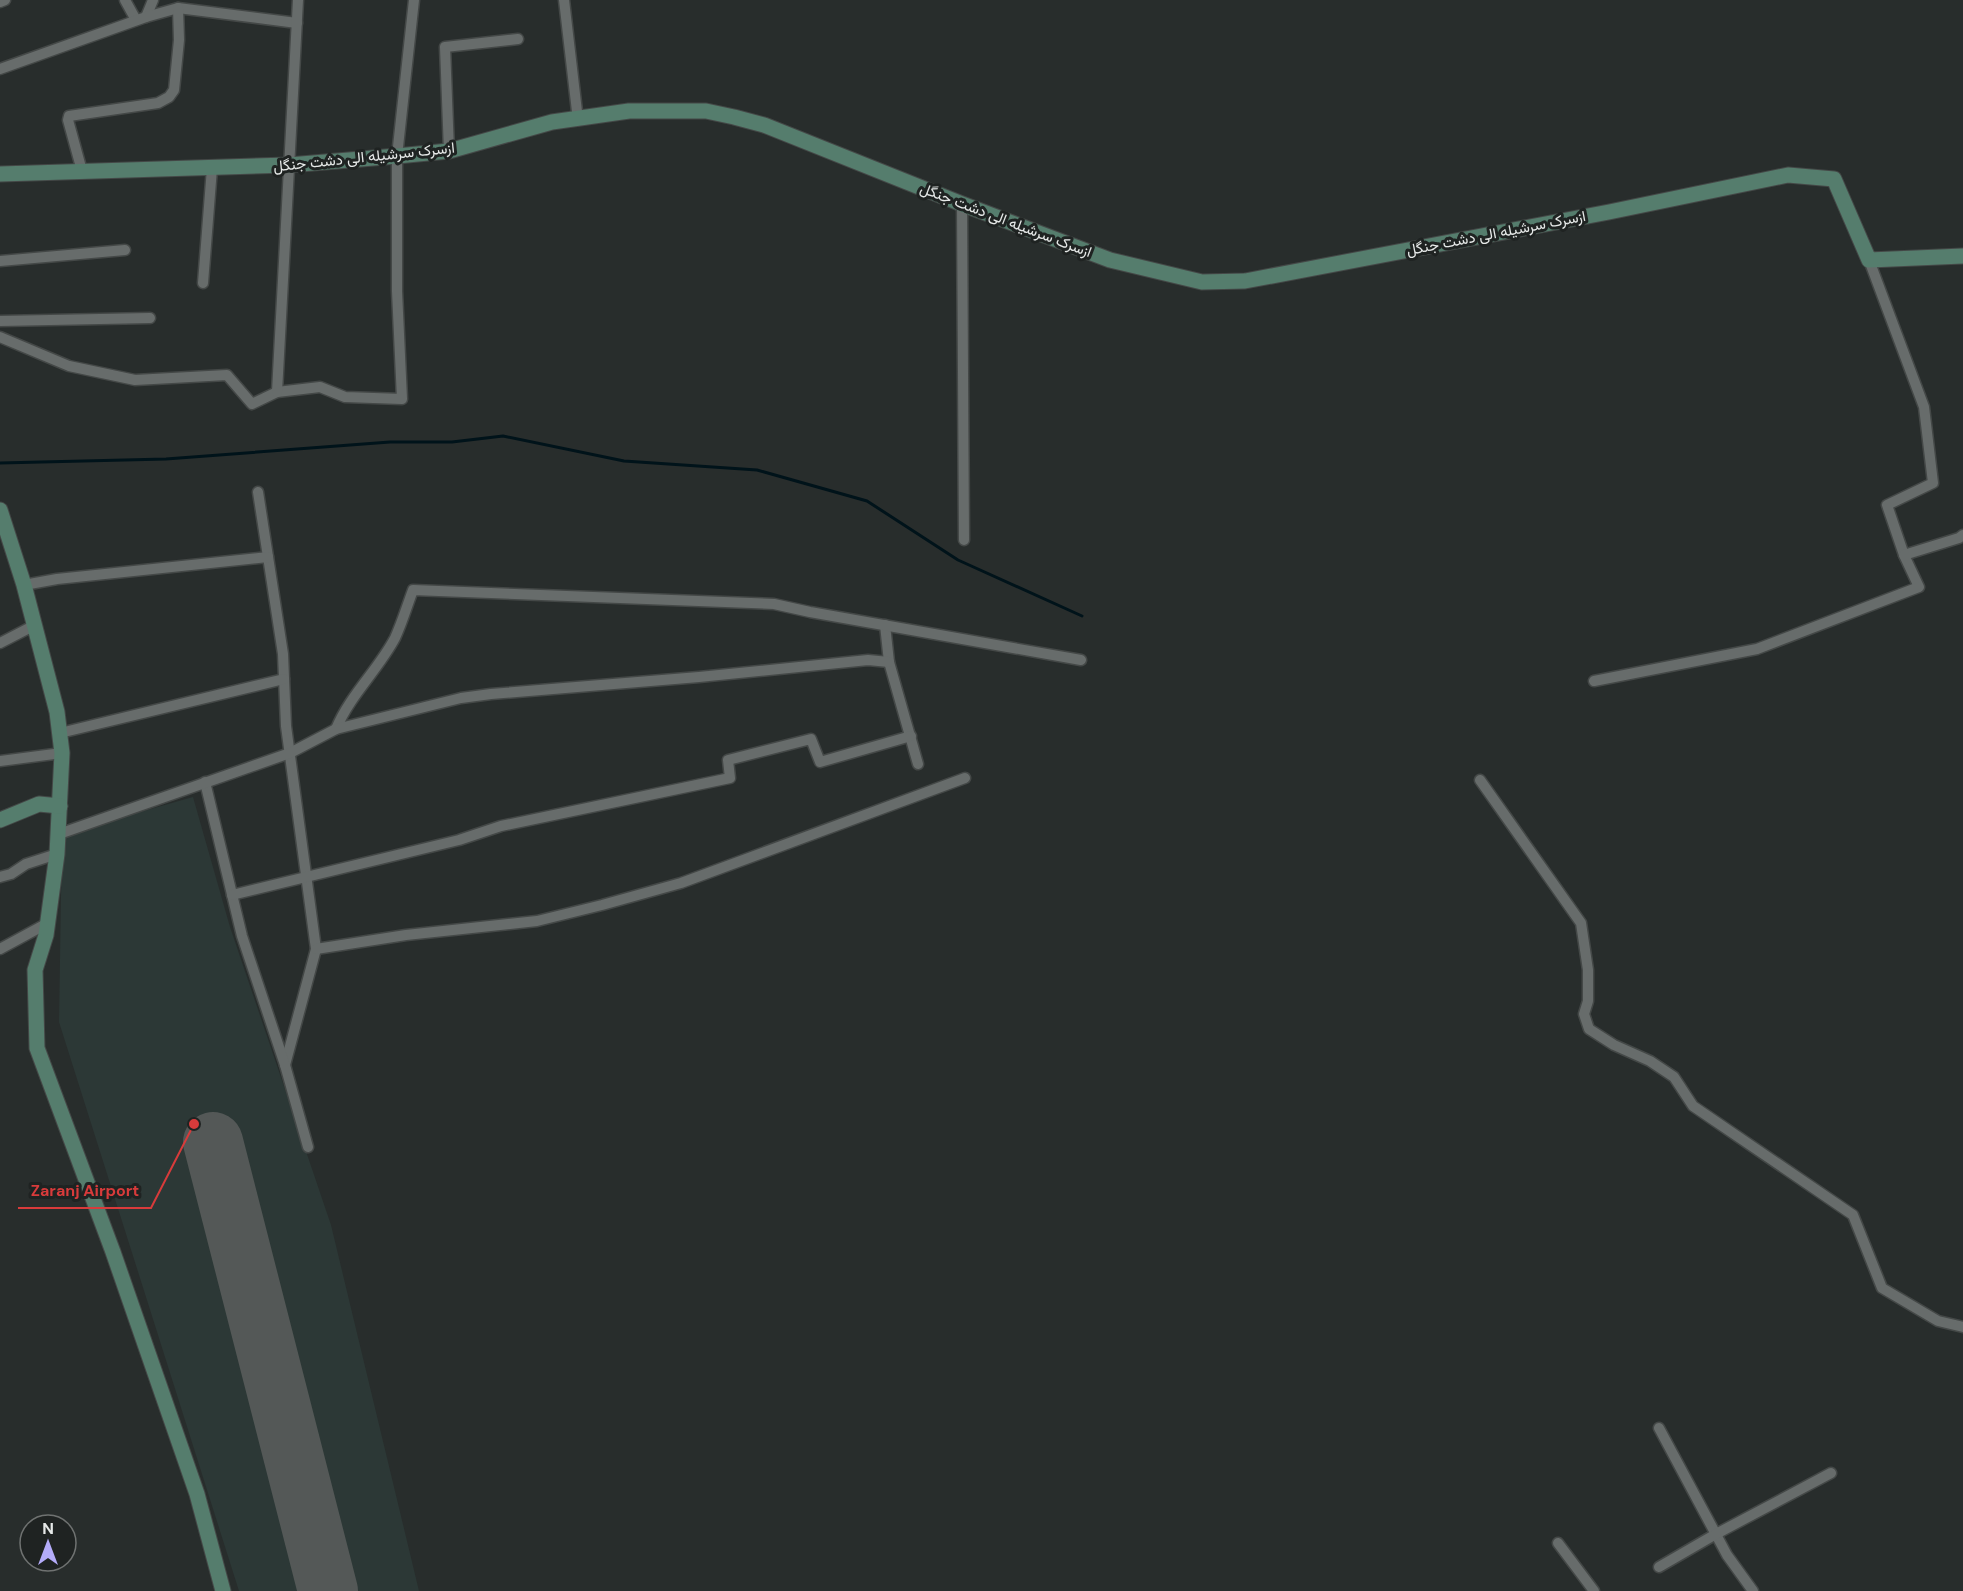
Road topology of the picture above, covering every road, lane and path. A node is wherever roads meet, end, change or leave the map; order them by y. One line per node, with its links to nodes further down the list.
1 (5, 0): 7 (street)
2 (125, 0): 9 (street)
3 (153, 0): 9 (street)
4 (298, 0): 10 (street)
5 (414, 0): 15 (street)
6 (564, 0): 13 (street)
7 (0, 2)
8 (178, 8): 9 (street); 10 (street); 18 (street)
9 (141, 18): 12 (street)
10 (297, 23): 16 (street)
11 (518, 39): 14 (street)
12 (0, 69)
13 (578, 120): 14 (street, ازسرک سرشیله الی دشت جنگل); 20 (street, ازسرک سرشیله الی دشت جنگل)
14 (449, 151): 15 (street, ازسرک سرشیله الی دشت جنگل)
15 (397, 156): 16 (street, ازسرک سرشیله الی دشت جنگل); 29 (street)
16 (289, 165): 17 (street, ازسرک سرشیله الی دشت جنگل); 29 (street)
17 (212, 168): 18 (street, ازسرک سرشیله الی دشت جنگل); 25 (street)
18 (82, 171): 19 (street, ازسرک سرشیله الی دشت جنگل)
19 (0, 174)
20 (962, 204): 23 (street, ازسرک سرشیله الی دشت جنگل); 33 (street)
21 (125, 250): 24 (street)
22 (1963, 256): 23 (street)
23 (1869, 260): 34 (street)
24 (0, 261)
25 (203, 283)
26 (150, 318): 27 (street)
27 (0, 321)
28 (0, 337): 29 (street)
29 (278, 392)
30 (258, 492): 35 (street)
31 (0, 511): 36 (street)
32 (1963, 535): 34 (street)
33 (964, 540)
34 (1904, 555): 43 (street)
35 (268, 557): 36 (street); 42 (street)
36 (24, 585): 37 (street)
37 (35, 625): 39 (street); 45 (street)
38 (885, 625): 40 (street); 41 (street); 44 (street)
39 (0, 643)
40 (1081, 660)
41 (889, 662): 44 (street); 46 (street)
42 (284, 679): 45 (street); 48 (street)
43 (1594, 681)
44 (336, 729): 48 (street)
45 (60, 733): 47 (street)
46 (911, 736): 50 (street); 58 (street)
47 (62, 753): 49 (street); 54 (street)
48 (290, 753): 53 (street); 58 (street)
49 (0, 761)
50 (918, 764)
51 (965, 778): 63 (street)
52 (1480, 780): 66 (street)
53 (205, 782): 56 (street); 60 (street)
54 (60, 806): 55 (street); 56 (street)
55 (0, 820)
56 (59, 834): 57 (street)
57 (57, 854): 59 (street); 61 (street)
58 (307, 877): 60 (street); 63 (street)
59 (0, 878)
60 (232, 895): 64 (street)
61 (48, 923): 62 (street); 72 (street)
62 (0, 949)
63 (316, 949): 64 (street)
64 (285, 1065): 65 (street)
65 (308, 1147)
66 (1963, 1327)
67 (1659, 1428): 69 (street)
68 (1830, 1473): 69 (street)
69 (1716, 1534): 71 (street); 74 (street)
70 (1558, 1543): 73 (street)
71 (1659, 1568)
72 (223, 1591)
73 (1594, 1591)
74 (1753, 1591)

